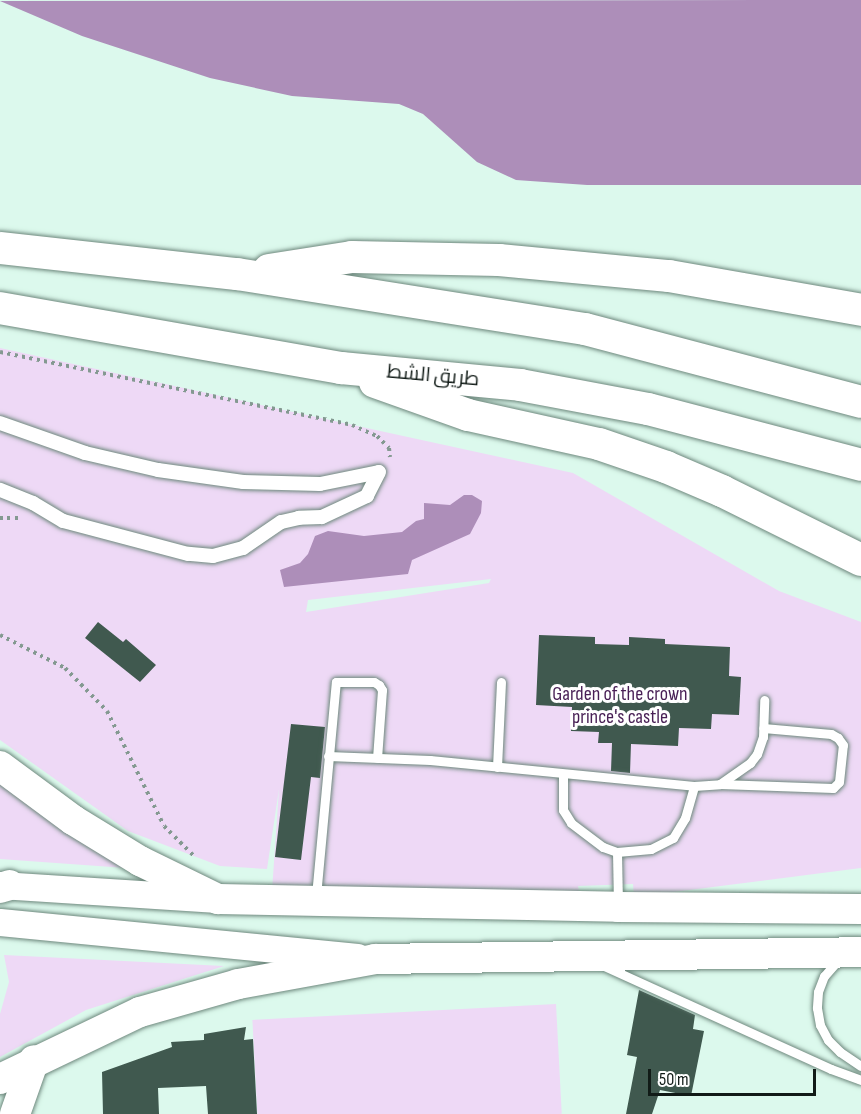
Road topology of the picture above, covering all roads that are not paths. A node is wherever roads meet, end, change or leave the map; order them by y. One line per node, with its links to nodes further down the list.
1 (0, 248): 2 (highway)
2 (237, 274): 4 (highway); 6 (highway)
3 (0, 308): 5 (highway, طريق الشط)
4 (861, 310)
5 (341, 368): 8 (highway, طريق الشط); 10 (highway)
6 (861, 402)
7 (0, 423): 9 (street)
8 (861, 465)
9 (0, 490)
10 (861, 560)
11 (501, 682): 17 (lane)
12 (764, 700): 13 (lane)
13 (763, 728): 19 (lane); 19 (lane)
14 (328, 756): 15 (lane); 15 (lane); 24 (lane)
15 (377, 758): 17 (lane)
16 (0, 766): 23 (main road)
17 (497, 767): 18 (lane)
18 (563, 774): 20 (lane); 21 (lane)
19 (720, 784): 20 (lane)
20 (694, 786): 21 (lane)
21 (617, 852): 25 (lane)
22 (3, 886): 23 (main road)
23 (218, 899): 24 (main road)
24 (315, 902): 25 (main road)
25 (618, 908): 26 (main road)
26 (861, 909)
27 (0, 922): 30 (main road)
28 (855, 952): 29 (main road); 32 (lane)
29 (585, 958): 30 (main road); 34 (lane)
30 (375, 959): 31 (main road)
31 (34, 1060): 33 (main road); 35 (main road)
32 (861, 1066)
33 (0, 1078)
34 (861, 1080)
35 (15, 1114)

